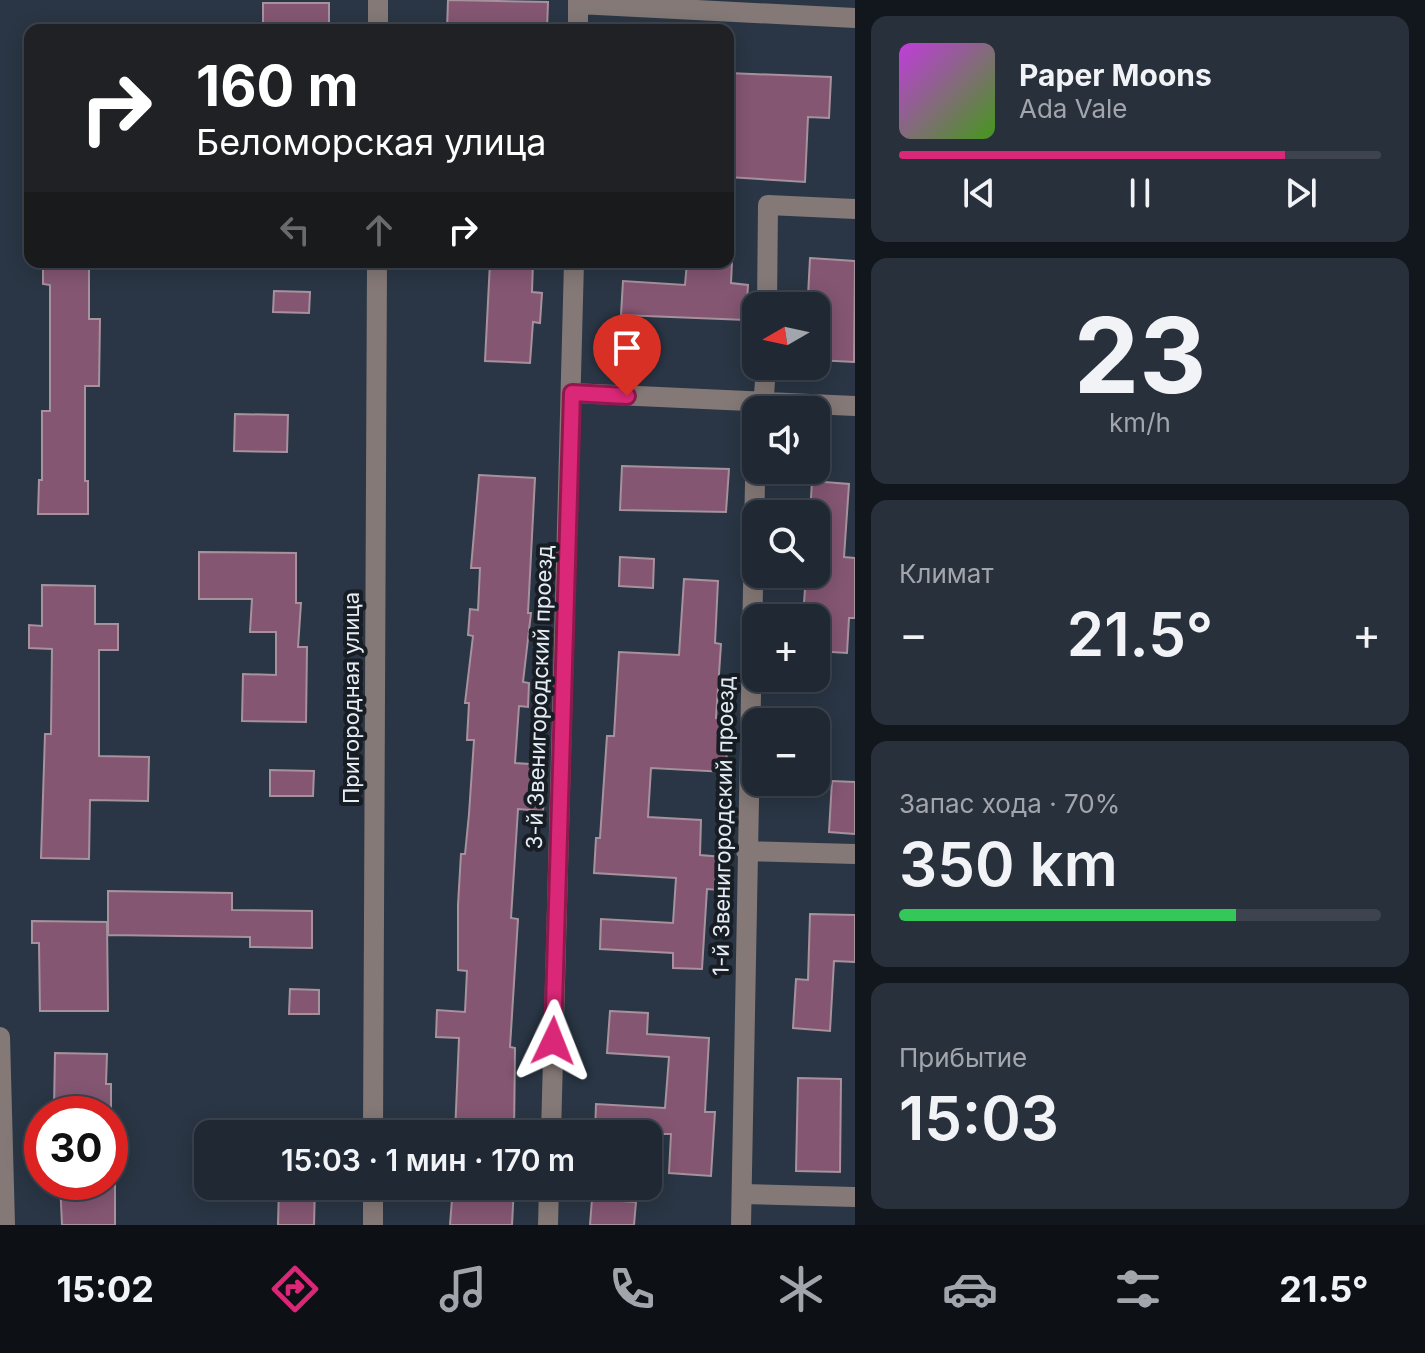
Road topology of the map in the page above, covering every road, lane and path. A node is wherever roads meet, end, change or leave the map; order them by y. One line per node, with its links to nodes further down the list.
1 (378, 0): 4 (street)
2 (578, 2): 3 (street); 5 (street)
3 (855, 18)
4 (378, 24)
5 (578, 24)
6 (855, 209): 9 (street)
7 (377, 268): 18 (street, Пригородная улица)
8 (574, 268): 10 (street, 3-й Звенигородский проезд)
9 (767, 292)
10 (572, 393): 11 (street); 19 (street, 3-й Звенигородский проезд)
11 (742, 405)
12 (830, 406): 13 (street)
13 (855, 406)
14 (755, 484): 15 (street, 1-й Звенигородский проезд)
15 (746, 851): 16 (street); 20 (street, 1-й Звенигородский проезд)
16 (855, 854)
17 (0, 1037): 24 (street)
18 (373, 1120)
19 (551, 1120)
20 (742, 1194): 21 (street); 27 (street, 1-й Звенигородский проезд)
21 (855, 1197)
22 (373, 1200): 25 (street)
23 (549, 1200): 26 (street)
24 (5, 1225)
25 (373, 1225)
26 (548, 1225)
27 (741, 1225)

